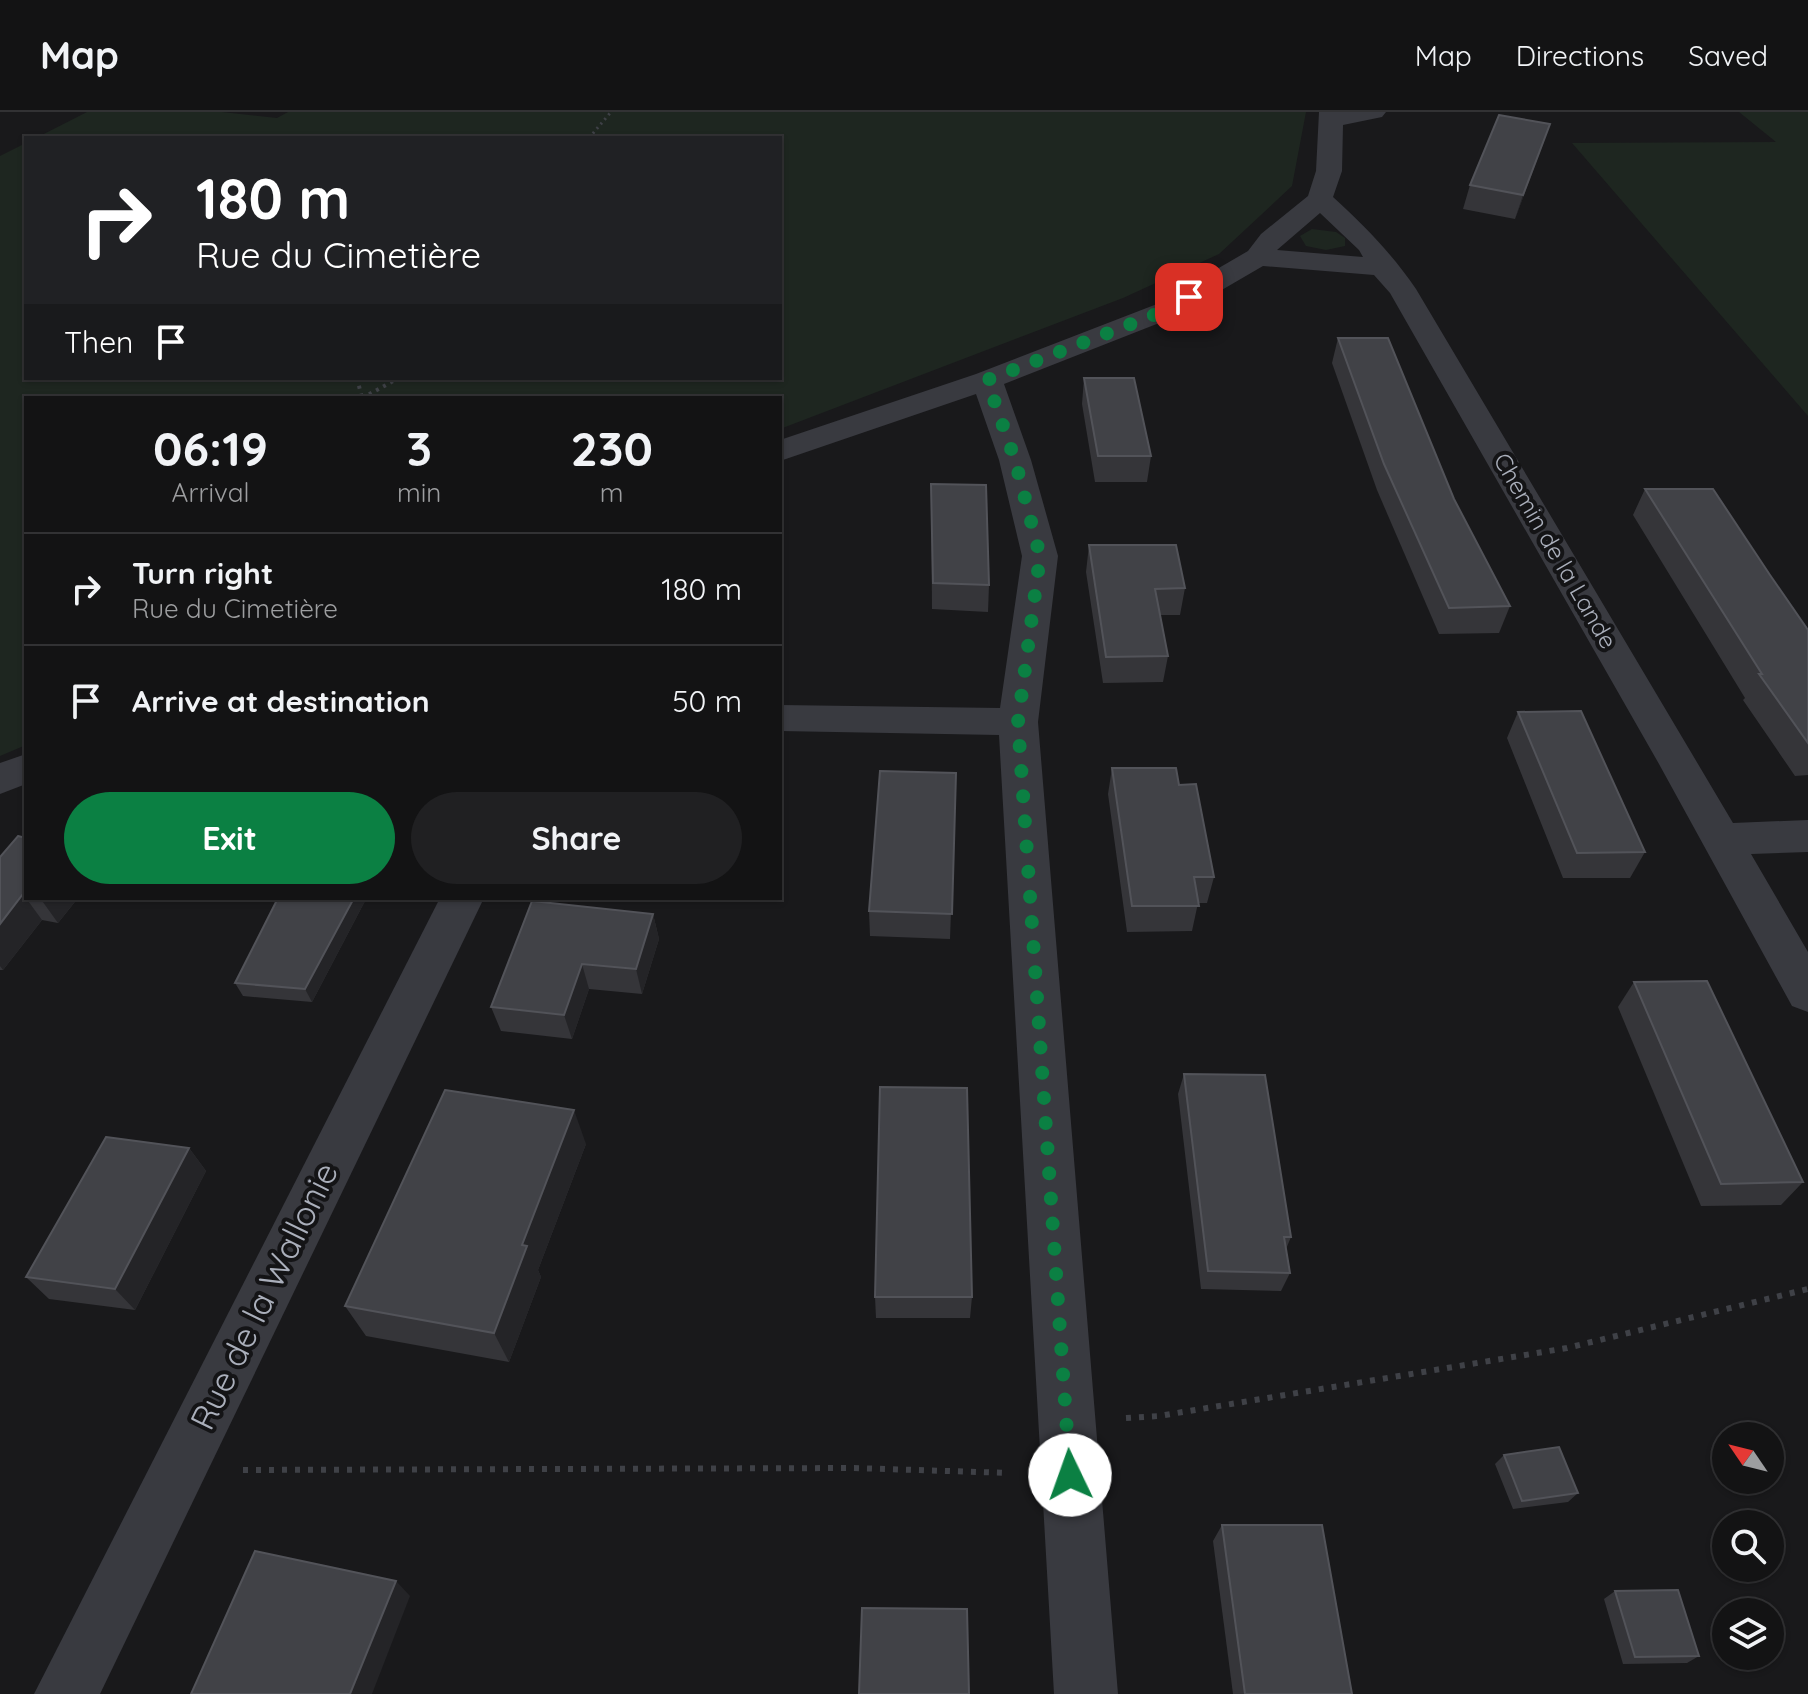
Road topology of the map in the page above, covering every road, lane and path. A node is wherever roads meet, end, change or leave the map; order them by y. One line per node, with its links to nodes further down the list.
1 (611, 112): 4 (path)
2 (1374, 112): 3 (street)
3 (1330, 116): 5 (street)
4 (591, 136)
5 (1320, 199): 6 (street); 7 (street, Chemin de la Lande)
6 (1258, 257): 7 (street); 9 (street)
7 (1382, 267): 17 (street, Chemin de la Lande)
8 (395, 380): 10 (path)
9 (987, 380): 11 (street); 13 (street)
10 (366, 396)
11 (782, 450)
12 (782, 718): 13 (street)
13 (1018, 722): 21 (street)
14 (24, 769): 15 (street)
15 (0, 779)
16 (1808, 836): 17 (street)
17 (1722, 839): 19 (street, Chemin de la Lande)
18 (461, 900): 22 (street, Rue de la Wallonie)
19 (1808, 993)
20 (1808, 1289): 21 (path)
21 (1068, 1423): 23 (street)
22 (178, 1468): 23 (path); 24 (street, Rue de la Wallonie)
23 (1070, 1475): 25 (street)
24 (66, 1694)
25 (1086, 1694)

